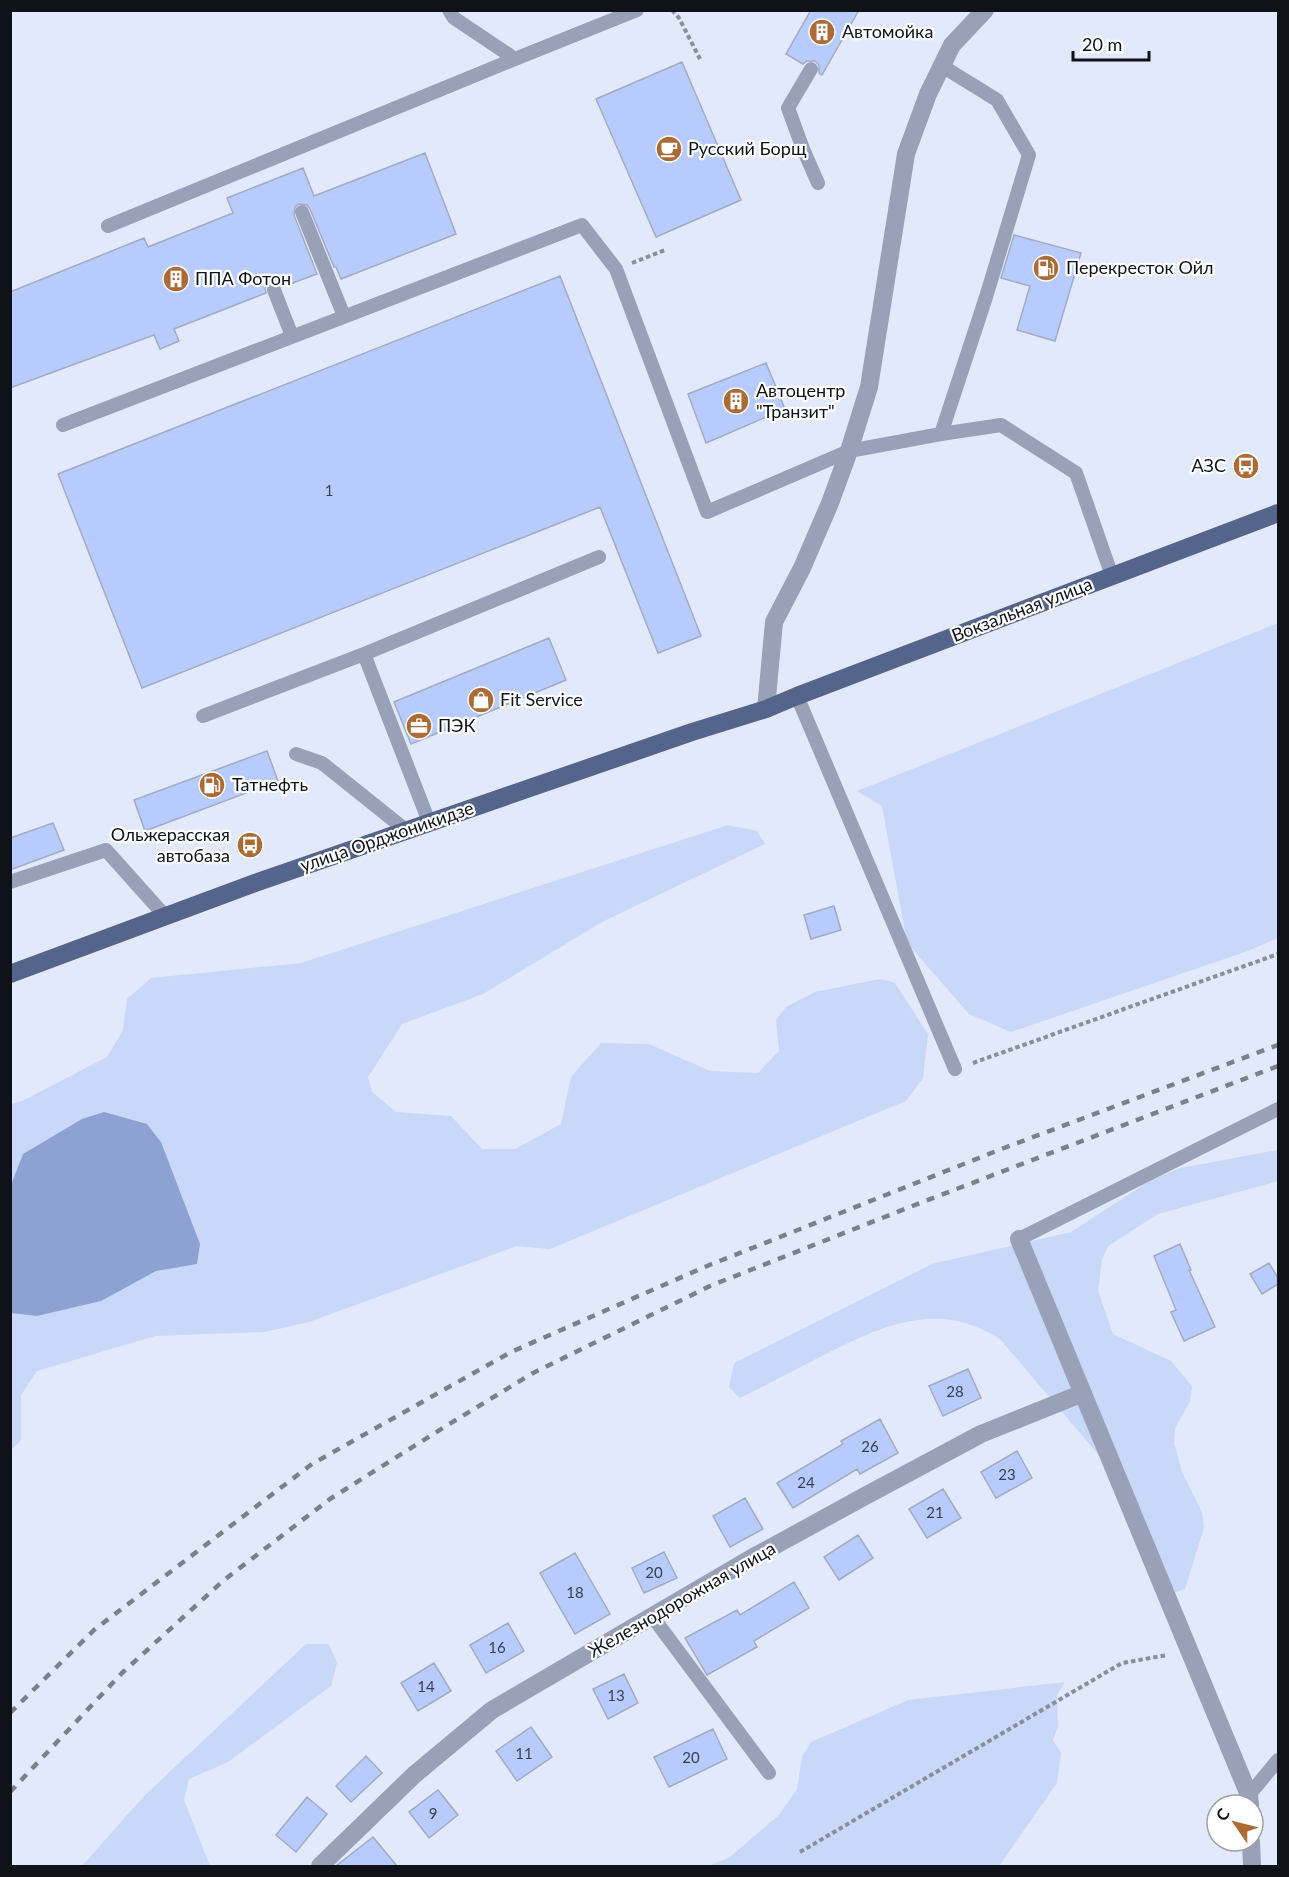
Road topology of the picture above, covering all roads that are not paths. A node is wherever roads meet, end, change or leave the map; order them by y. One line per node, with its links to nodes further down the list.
1 (449, 10): 4 (lane)
2 (638, 10): 4 (lane)
3 (985, 10): 5 (street)
4 (515, 59): 9 (lane)
5 (942, 66): 14 (lane); 15 (street)
6 (812, 69): 7 (lane)
7 (818, 183)
8 (302, 212): 11 (lane)
9 (108, 226)
10 (274, 290): 12 (lane)
11 (345, 316): 12 (lane); 15 (lane)
12 (292, 336): 13 (lane)
13 (63, 425)
14 (941, 434): 15 (lane); 18 (lane)
15 (849, 451): 21 (street)
16 (1278, 513): 18 (main road, Вокзальная улица)
17 (599, 557): 19 (lane)
18 (1112, 576): 20 (main road, Вокзальная улица)
19 (364, 654): 22 (lane); 24 (lane)
20 (797, 696): 21 (main road, Вокзальная улица); 29 (lane)
21 (766, 709): 24 (main road, улица Орджоникидзе)
22 (203, 716)
23 (296, 754): 25 (lane)
24 (429, 822): 25 (main road, улица Орджоникидзе)
25 (407, 831): 27 (main road, улица Орджоникидзе)
26 (10, 882): 27 (lane)
27 (165, 916): 28 (main road, улица Орджоникидзе)
28 (10, 974)
29 (955, 1069)
30 (1278, 1109): 31 (lane)
31 (1019, 1239): 32 (street)
32 (1083, 1393): 33 (street, Железнодорожная улица); 36 (street)
33 (652, 1616): 35 (lane); 38 (street, Железнодорожная улица)
34 (1278, 1760): 37 (lane)
35 (769, 1773)
36 (1247, 1793)
37 (1255, 1793)
38 (320, 1866)

